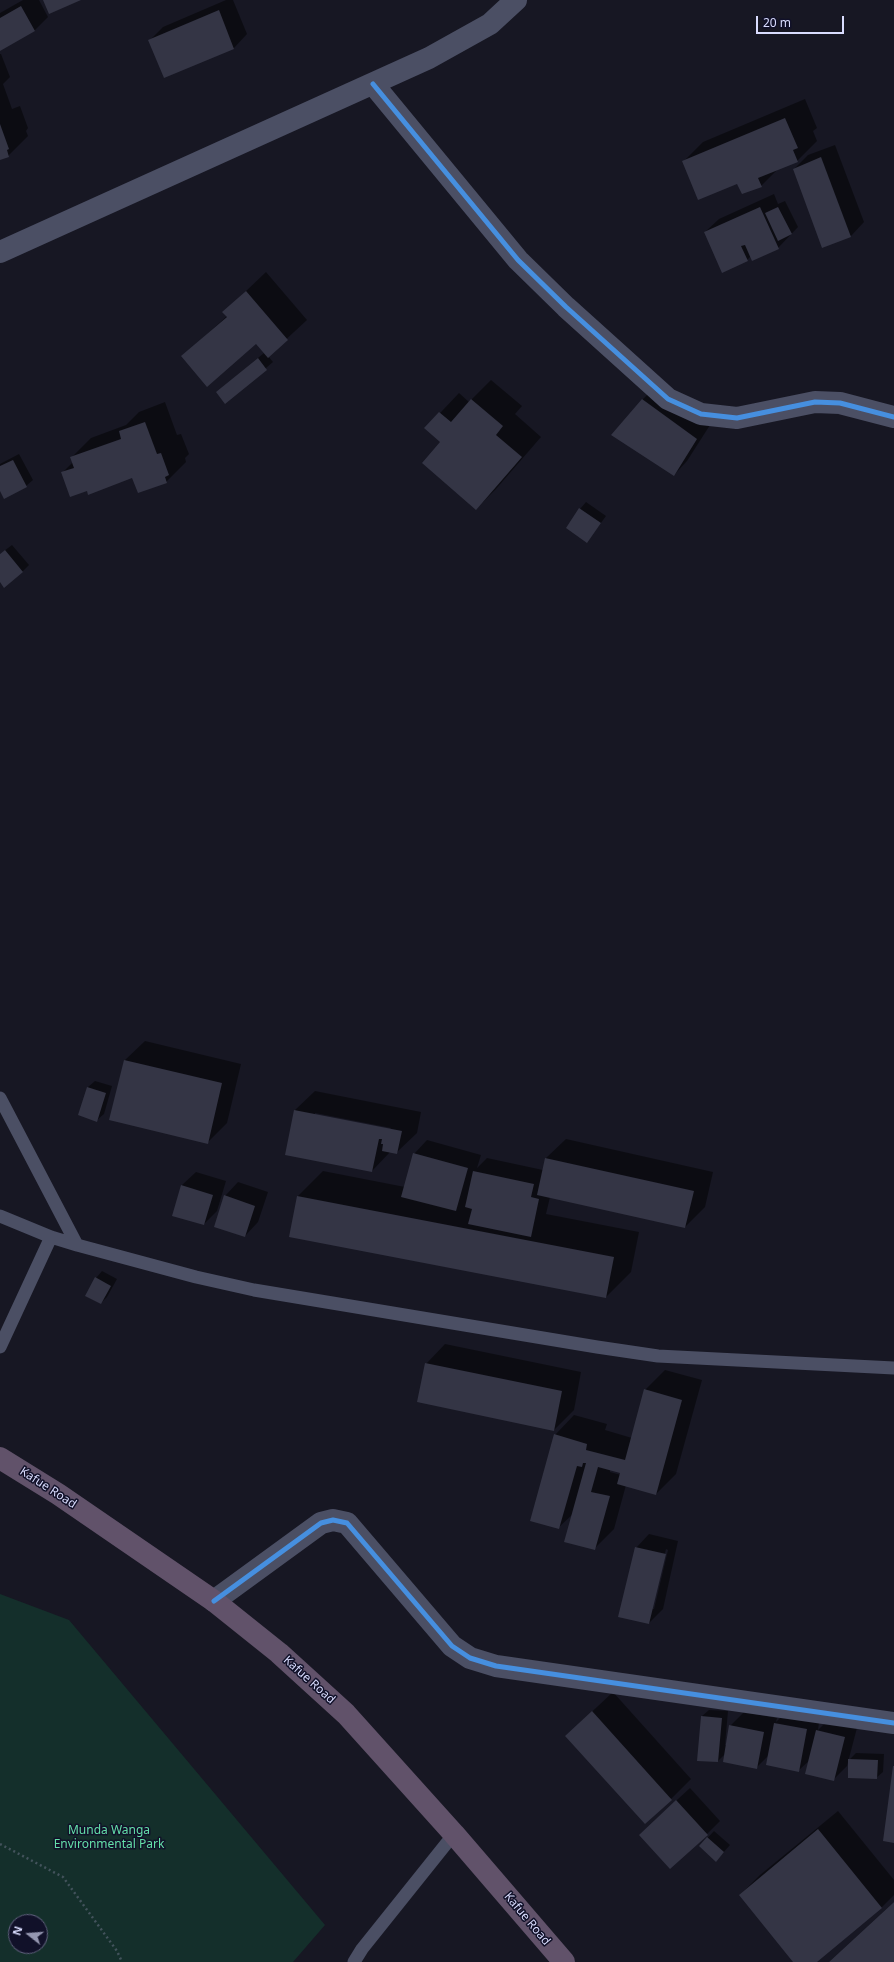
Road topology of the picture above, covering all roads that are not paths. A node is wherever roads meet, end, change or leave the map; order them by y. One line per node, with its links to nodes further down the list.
1 (516, 0): 2 (street)
2 (373, 84): 3 (street); 4 (street)
3 (0, 252)
4 (894, 417)
5 (0, 1098): 8 (lane)
6 (0, 1216): 7 (lane)
7 (51, 1237): 8 (lane); 9 (lane)
8 (78, 1245): 10 (lane)
9 (0, 1347)
10 (894, 1368)
11 (0, 1458): 12 (highway, Kafue Road)
12 (214, 1601): 13 (street); 14 (highway, Kafue Road)
13 (894, 1723)
14 (454, 1834): 15 (lane); 16 (highway, Kafue Road)
15 (354, 1962)
16 (564, 1962)

